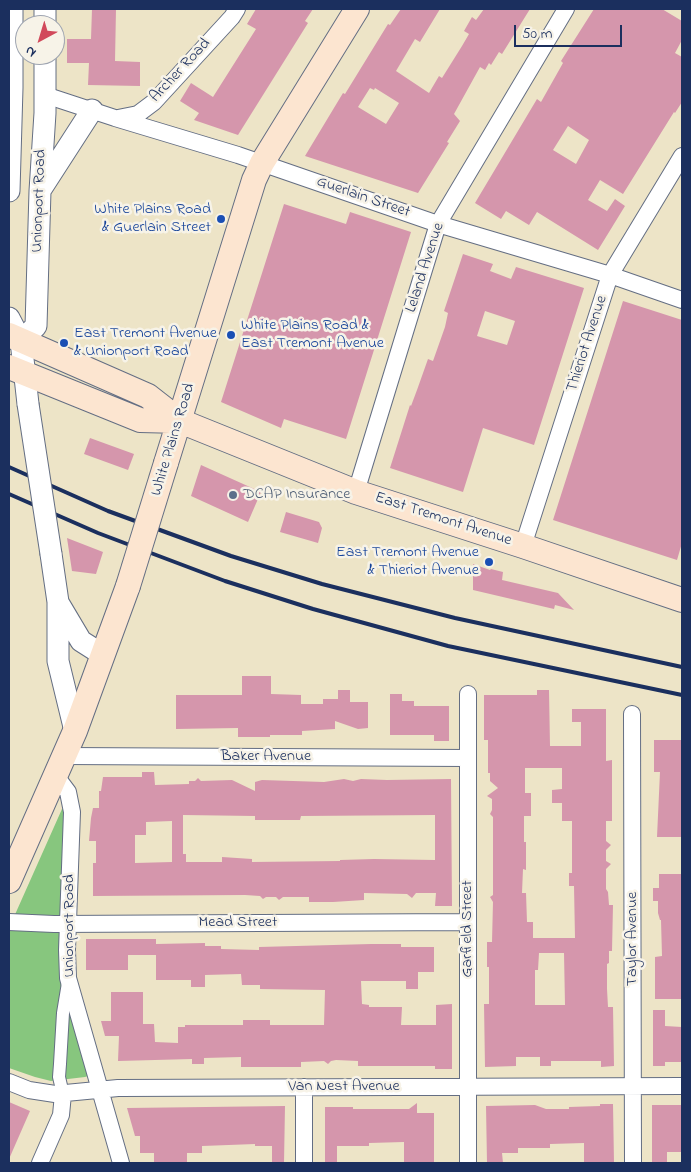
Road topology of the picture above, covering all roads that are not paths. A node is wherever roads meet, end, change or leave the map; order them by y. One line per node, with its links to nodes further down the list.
1 (237, 9): 8 (street, Archer Road)
2 (357, 9): 10 (main road, White Plains Road)
3 (566, 9): 13 (street, Leland Avenue)
4 (10, 16): 11 (street, Unionport Road)
5 (45, 65): 6 (street, Unionport Road)
6 (45, 95): 7 (street, Guerlain Street); 12 (street, Unionport Road)
7 (92, 110): 8 (street, Guerlain Street); 12 (street)
8 (115, 118): 10 (street, Guerlain Street)
9 (682, 156): 14 (street, Thieriot Avenue)
10 (262, 163): 13 (street, Guerlain Street); 19 (main road, White Plains Road)
11 (9, 191)
12 (40, 191): 17 (street, Unionport Road)
13 (438, 224): 14 (street, Guerlain Street); 20 (street, Leland Avenue)
14 (610, 276): 15 (street, Guerlain Street); 21 (street, Thieriot Avenue)
15 (682, 300)
16 (9, 318): 17 (street)
17 (15, 338): 18 (street); 19 (main road, East Tremont Avenue)
18 (17, 371): 19 (main road, East Tremont Avenue); 23 (street, bridge)
19 (180, 421): 20 (main road, East Tremont Avenue); 24 (main road, White Plains Road, bridge)
20 (356, 492): 21 (main road, East Tremont Avenue)
21 (523, 546): 22 (main road, East Tremont Avenue)
22 (682, 600)
23 (58, 602): 24 (street); 27 (street)
24 (103, 655): 27 (main road, White Plains Road)
25 (468, 694): 28 (street, Garfield Street)
26 (632, 714): 36 (street, Taylor Avenue)
27 (75, 731): 29 (main road, White Plains Road)
28 (468, 758): 29 (street, Baker Avenue); 32 (street, Garfield Street)
29 (60, 766): 30 (main road, White Plains Road); 33 (street, Unionport Road)
30 (9, 881)
31 (9, 922): 33 (street, Mead Street)
32 (468, 922): 33 (street, Mead Street); 39 (street, Garfield Street)
33 (68, 924): 34 (street, Unionport Road)
34 (68, 978): 40 (street, Unionport Road); 41 (street)
35 (9, 1082): 41 (street, Van Nest Avenue)
36 (633, 1086): 37 (street, Van Nest Avenue); 39 (street, Van Nest Avenue); 46 (street, Taylor Avenue)
37 (682, 1086)
38 (304, 1087): 39 (street, Van Nest Avenue); 40 (street, Van Nest Avenue); 44 (street)
39 (468, 1087): 45 (street, Garfield Street)
40 (100, 1090): 41 (street, Van Nest Avenue); 43 (street, Unionport Road)
41 (63, 1094): 42 (street)
42 (40, 1163)
43 (121, 1163)
44 (304, 1163)
45 (468, 1163)
46 (633, 1163)

